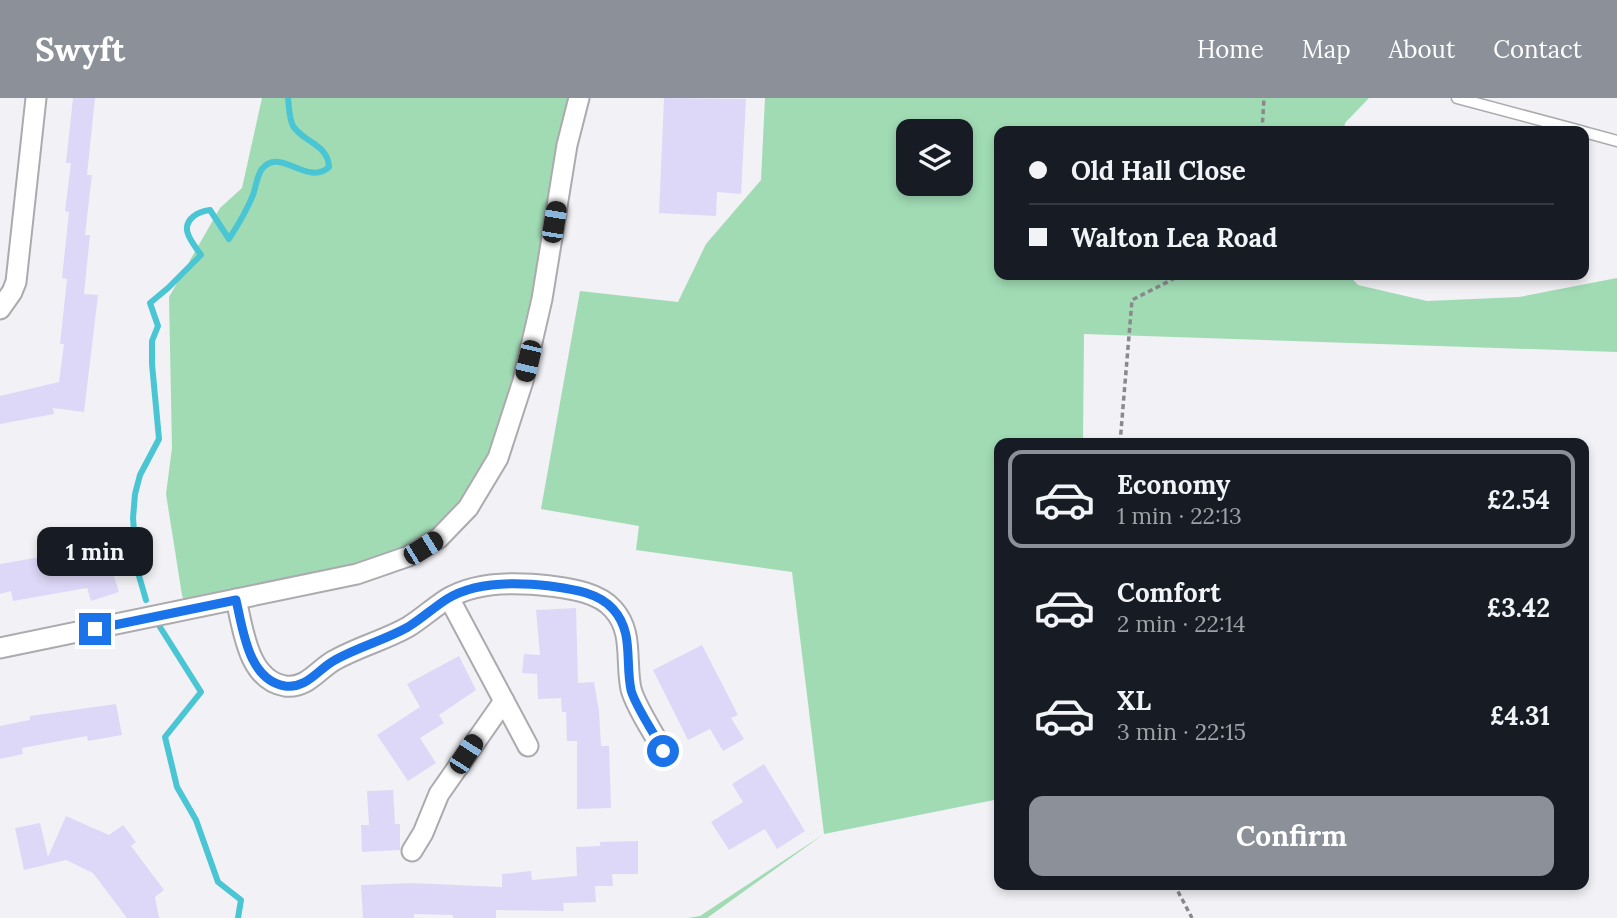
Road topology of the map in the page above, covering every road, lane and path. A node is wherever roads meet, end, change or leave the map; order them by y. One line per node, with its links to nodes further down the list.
1 (36, 98): 10 (street)
2 (579, 98): 13 (street)
3 (1264, 98): 5 (path)
4 (1457, 98): 6 (lane)
5 (1262, 126)
6 (1560, 126)
7 (1589, 134): 8 (lane)
8 (1617, 141)
9 (1171, 280): 11 (path)
10 (0, 309)
11 (1120, 438)
12 (449, 597): 13 (street); 15 (street); 17 (street)
13 (236, 600): 14 (street)
14 (0, 648)
15 (504, 701): 16 (street); 18 (street)
16 (528, 746)
17 (663, 751)
18 (412, 851)
19 (1177, 890): 20 (path)
20 (1192, 918)

